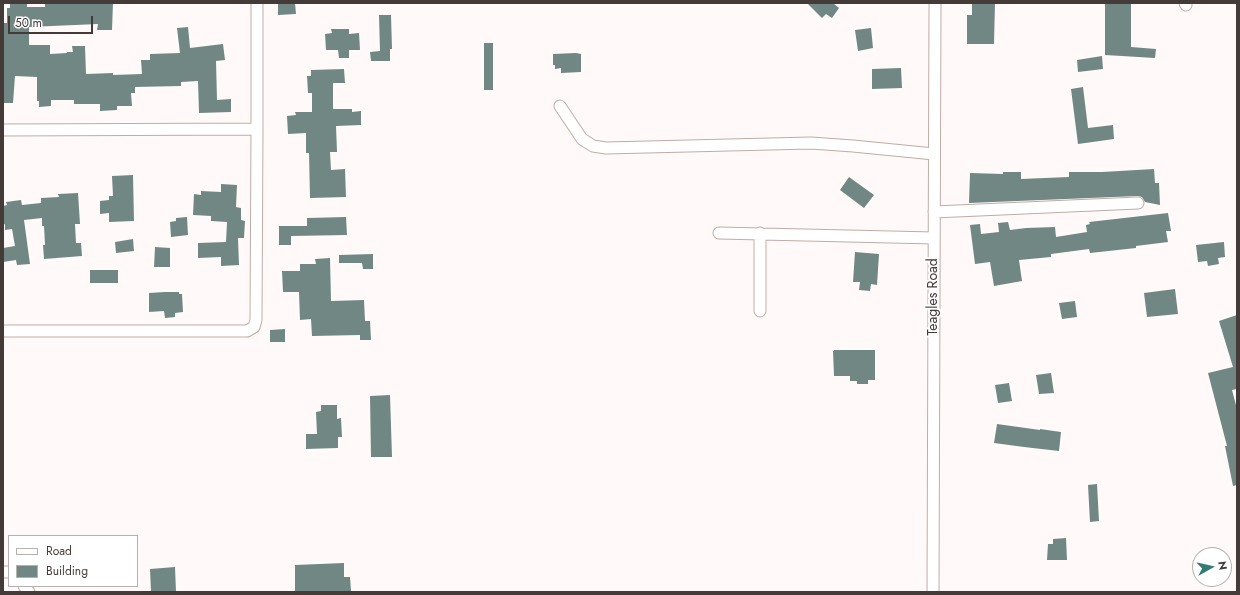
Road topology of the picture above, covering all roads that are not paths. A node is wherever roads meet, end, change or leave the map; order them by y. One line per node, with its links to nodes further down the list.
1 (257, 3): 4 (street)
2 (935, 3): 6 (street, Teagles Road)
3 (560, 106): 6 (street)
4 (257, 129): 5 (street); 13 (street)
5 (3, 130)
6 (934, 154): 8 (street, Teagles Road)
7 (1138, 203): 8 (street)
8 (934, 212): 11 (street, Teagles Road)
9 (719, 232): 10 (street)
10 (760, 234): 11 (street); 12 (street)
11 (934, 238): 14 (street, Teagles Road)
12 (760, 311)
13 (3, 331)
14 (933, 592)

